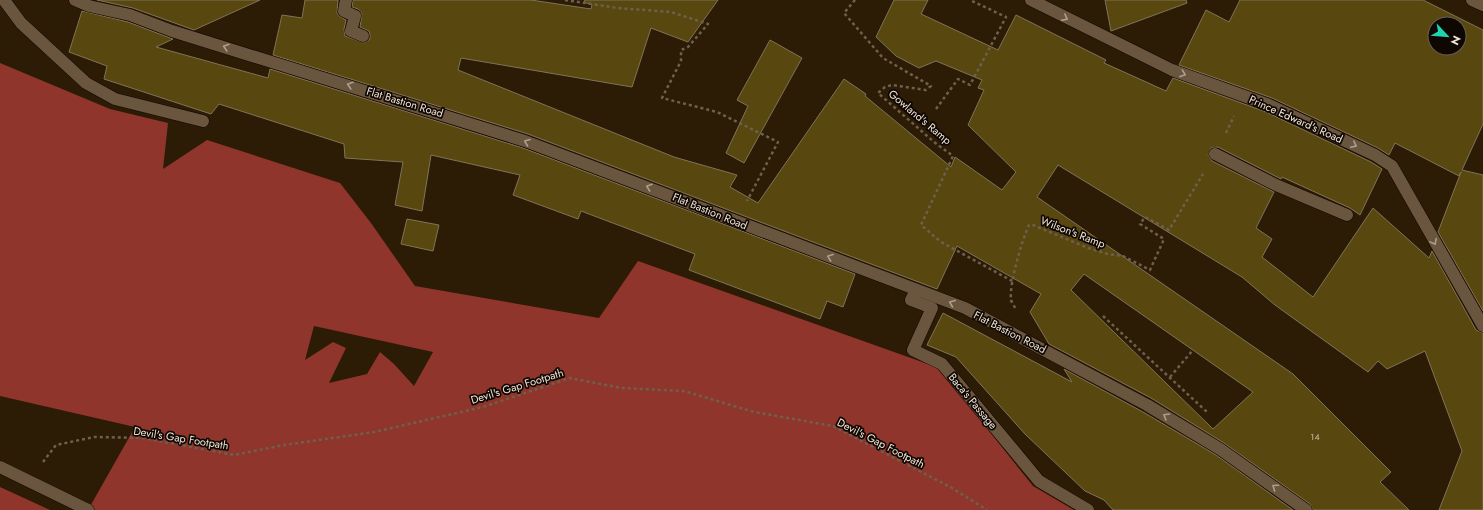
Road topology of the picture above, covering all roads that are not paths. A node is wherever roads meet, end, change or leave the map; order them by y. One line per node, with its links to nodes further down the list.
1 (4, 0): 8 (street)
2 (75, 0): 11 (street, Flat Bastion Road, one-way to 2)
3 (346, 0): 7 (street)
4 (1031, 0): 12 (street, Prince Edward's Road, one-way to 12)
5 (1472, 0): 6 (street)
6 (1483, 5)
7 (363, 36)
8 (203, 121)
9 (1215, 154): 10 (street)
10 (1347, 215)
11 (916, 290): 15 (street, Baca's Passage); 16 (street, Flat Bastion Road, one-way to 11)
12 (1483, 326)
13 (0, 468): 14 (street)
14 (88, 510)
15 (1088, 510)
16 (1306, 510)

